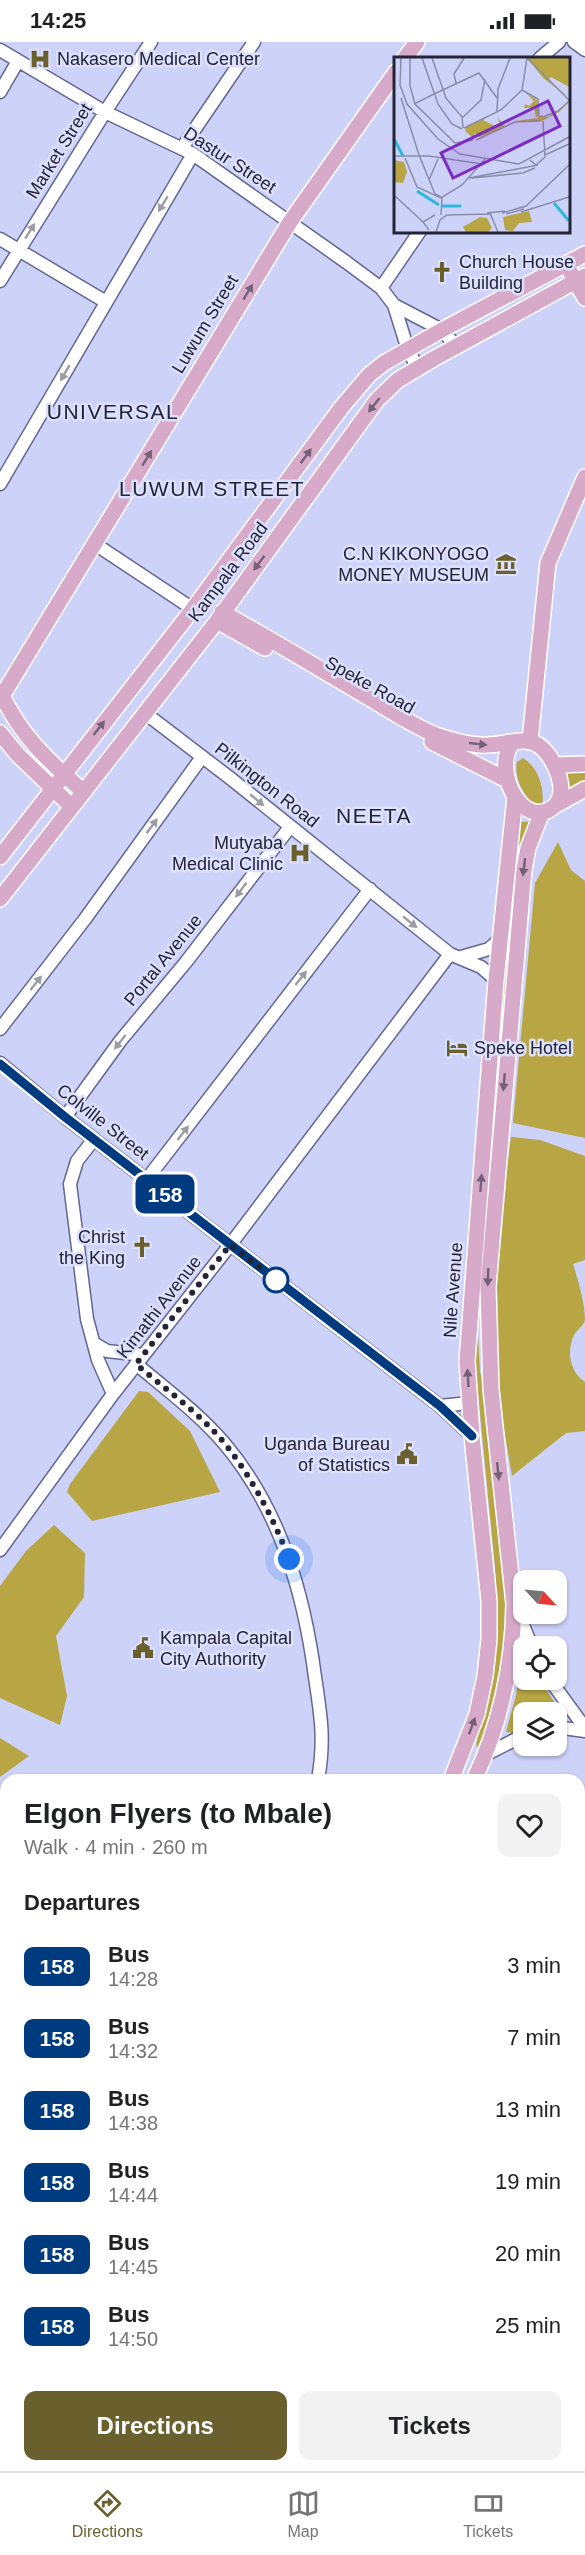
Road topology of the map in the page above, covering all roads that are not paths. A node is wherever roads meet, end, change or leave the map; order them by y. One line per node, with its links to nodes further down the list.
1 (151, 42): 13 (street, Market Street)
2 (254, 42): 14 (street)
3 (417, 42): 8 (main road)
4 (559, 42): 9 (street)
5 (574, 42): 7 (street)
6 (0, 50): 10 (street, Dastur Street)
7 (585, 50)
8 (406, 57)
9 (541, 57)
10 (18, 61): 12 (street); 13 (street, Dastur Street)
11 (394, 75): 15 (main road, Luwum Street)
12 (0, 92)
13 (105, 112): 14 (street, Dastur Street); 18 (street, Market Street, one-way to 13)
14 (188, 151): 15 (street, Dastur Street); 25 (street, one-way to 25)
15 (290, 222): 23 (street, Dastur Street); 33 (main road, Luwum Street, one-way to 15)
16 (419, 232): 23 (street)
17 (0, 239): 18 (street)
18 (19, 250): 22 (street, Market Street); 25 (street)
19 (585, 254): 20 (main road, Kampala Road)
20 (567, 265): 21 (main road); 27 (main road, Kampala Road)
21 (580, 279): 24 (main road); 28 (main road, Kampala Road)
22 (0, 281)
23 (381, 288): 26 (street, Dastur Street)
24 (585, 298)
25 (106, 302): 32 (street, one-way to 32)
26 (394, 305): 27 (street, Dastur Street); 29 (street, Dastur Street)
27 (442, 330): 28 (street, Dastur Street); 29 (main road, Kampala Road)
28 (456, 346): 30 (main road, Kampala Road)
29 (408, 350): 30 (street, Dastur Street); 34 (main road, Kampala Road, one-way to 29)
30 (418, 368): 35 (main road, Kampala Road, one-way to 35)
31 (585, 477): 39 (main road)
32 (0, 483)
33 (94, 544): 34 (street); 36 (main road, Luwum Street)
34 (193, 609): 44 (main road, Kampala Road, one-way to 34)
35 (220, 616): 37 (main road, Kampala Road); 40 (main road, Speke Road, one-way to 40); 45 (main road, Speke Road)
36 (1, 693): 44 (main road)
37 (144, 713): 41 (street, Pilkington Road); 48 (main road, Kampala Road)
38 (0, 733): 46 (main road)
39 (530, 741): 40 (main road); 43 (main road)
40 (512, 744): 45 (main road)
41 (202, 757): 53 (street, Pilkington Road, one-way to 53); 60 (street, one-way to 41)
42 (585, 764): 43 (main road)
43 (556, 765): 50 (main road)
44 (63, 774): 46 (main road, Kampala Road); 48 (main road)
45 (507, 780): 49 (main road)
46 (52, 789): 51 (main road); 54 (main road, Kampala Road)
47 (585, 789): 50 (main road)
48 (84, 792): 51 (main road, Kampala Road)
49 (514, 796): 52 (main road); 57 (main road, Nile Avenue)
50 (556, 805): 52 (main road)
51 (71, 806): 56 (main road, Kampala Road)
52 (542, 812): 73 (main road, Nile Avenue, one-way to 73)
53 (290, 827): 55 (street, Pilkington Road); 62 (street, Portal Avenue, one-way to 62)
54 (0, 857)
55 (370, 889): 58 (street, Pilkington Road, one-way to 58); 64 (street, one-way to 55)
56 (0, 899)
57 (500, 939): 58 (street); 59 (main road, Nile Avenue)
58 (456, 956): 59 (street); 65 (street, Kimathi Avenue)
59 (496, 980): 69 (main road, Nile Avenue, one-way to 59)
60 (0, 1029)
61 (0, 1064): 62 (street, Colville Street)
62 (65, 1117): 63 (street, Colville Street)
63 (94, 1139): 64 (street, Colville Street); 66 (street)
64 (147, 1179): 65 (street, Colville Street)
65 (230, 1245): 67 (street, Kimathi Avenue); 70 (street, Colville Street)
66 (95, 1344): 67 (street); 68 (street)
67 (140, 1359): 68 (street, Kimathi Avenue); 80 (street)
68 (113, 1394): 72 (street, Kimathi Avenue)
69 (469, 1403): 70 (street); 71 (main road, Nile Avenue)
70 (440, 1406): 71 (street, Colville Street)
71 (472, 1436): 81 (main road, Nile Avenue, one-way to 71)
72 (0, 1550)
73 (513, 1595)
74 (514, 1624): 79 (main road, Nile Avenue)
75 (557, 1690): 77 (street)
76 (567, 1728): 77 (street)
77 (585, 1730)
78 (513, 1741): 79 (street)
79 (487, 1754): 82 (main road, Nile Avenue)
80 (319, 1774)
81 (453, 1774)
82 (477, 1774)

